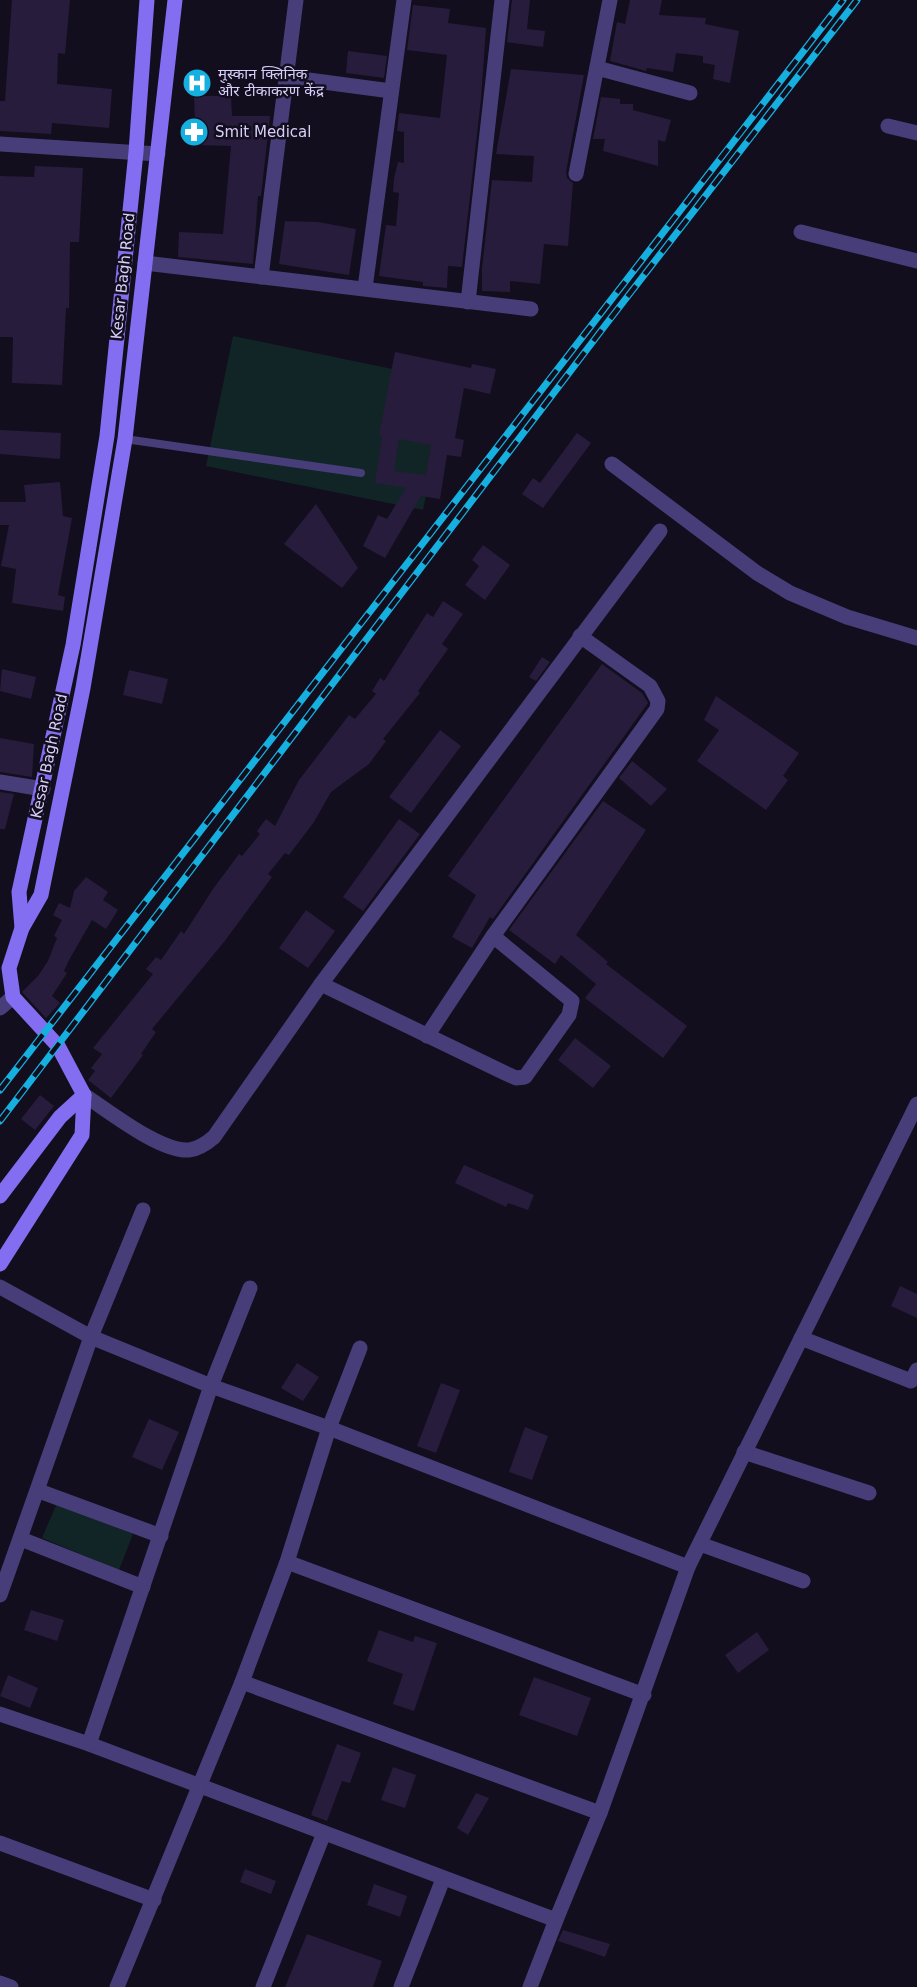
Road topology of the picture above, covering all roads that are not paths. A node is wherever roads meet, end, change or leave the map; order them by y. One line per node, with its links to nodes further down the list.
1 (147, 0): 14 (main road)
2 (175, 0): 15 (main road, Kesar Bagh Road)
3 (296, 0): 8 (street)
4 (404, 0): 9 (street)
5 (502, 0): 22 (street)
6 (610, 0): 7 (street)
7 (597, 68): 10 (street); 16 (street)
8 (286, 77): 9 (street); 20 (street)
9 (392, 91): 21 (street)
10 (690, 93)
11 (888, 126): 12 (street)
12 (917, 134)
13 (0, 144): 14 (street)
14 (136, 152): 15 (street); 31 (main road, Kesar Bagh Road)
15 (158, 154): 19 (main road, Kesar Bagh Road)
16 (576, 174)
17 (801, 232): 18 (street)
18 (917, 261)
19 (144, 263): 20 (street); 24 (main road, Kesar Bagh Road)
20 (261, 277): 21 (street)
21 (365, 288): 22 (street)
22 (468, 302): 23 (street)
23 (531, 309)
24 (125, 439): 26 (lane); 32 (main road, Kesar Bagh Road)
25 (612, 464): 29 (street)
26 (361, 473)
27 (660, 531): 28 (street)
28 (580, 636): 33 (street); 34 (street)
29 (917, 638)
30 (0, 782): 31 (street)
31 (43, 789): 32 (main road, Kesar Bagh Road)
32 (22, 928): 35 (main road, Kesar Bagh Road)
33 (493, 936): 37 (street); 37 (street)
34 (321, 984): 37 (street); 38 (street)
35 (13, 998): 36 (street); 38 (main road)
36 (0, 1008)
37 (427, 1036)
38 (84, 1095): 40 (main road); 42 (main road)
39 (917, 1104): 46 (street)
40 (0, 1196)
41 (143, 1210): 45 (street)
42 (0, 1264)
43 (0, 1287): 45 (street)
44 (250, 1288): 49 (street)
45 (91, 1337): 49 (street); 52 (street)
46 (801, 1338): 48 (street); 51 (street)
47 (360, 1348): 50 (street)
48 (915, 1378)
49 (211, 1386): 50 (street); 54 (street)
50 (329, 1428): 57 (street); 58 (street)
51 (744, 1452): 53 (street); 56 (street)
52 (39, 1491): 54 (street); 55 (street)
53 (869, 1493)
54 (161, 1536): 60 (street)
55 (21, 1539): 60 (street); 61 (street)
56 (700, 1544): 58 (street); 59 (street)
57 (286, 1562): 62 (street); 63 (street)
58 (688, 1567): 63 (street)
59 (803, 1581)
60 (143, 1587): 65 (street)
61 (0, 1595)
62 (242, 1682): 66 (street); 67 (street)
63 (644, 1695): 67 (street)
64 (0, 1714): 65 (street)
65 (89, 1744): 66 (street)
66 (199, 1786): 68 (street); 71 (street)
67 (600, 1813): 72 (street)
68 (324, 1833): 70 (street); 76 (street)
69 (0, 1844): 71 (street)
70 (442, 1879): 72 (street); 77 (street)
71 (154, 1900): 75 (street)
72 (556, 1920): 78 (street)
73 (0, 1983): 74 (street)
74 (11, 1987)
75 (117, 1987)
76 (263, 1987)
77 (401, 1987)
78 (530, 1987)

